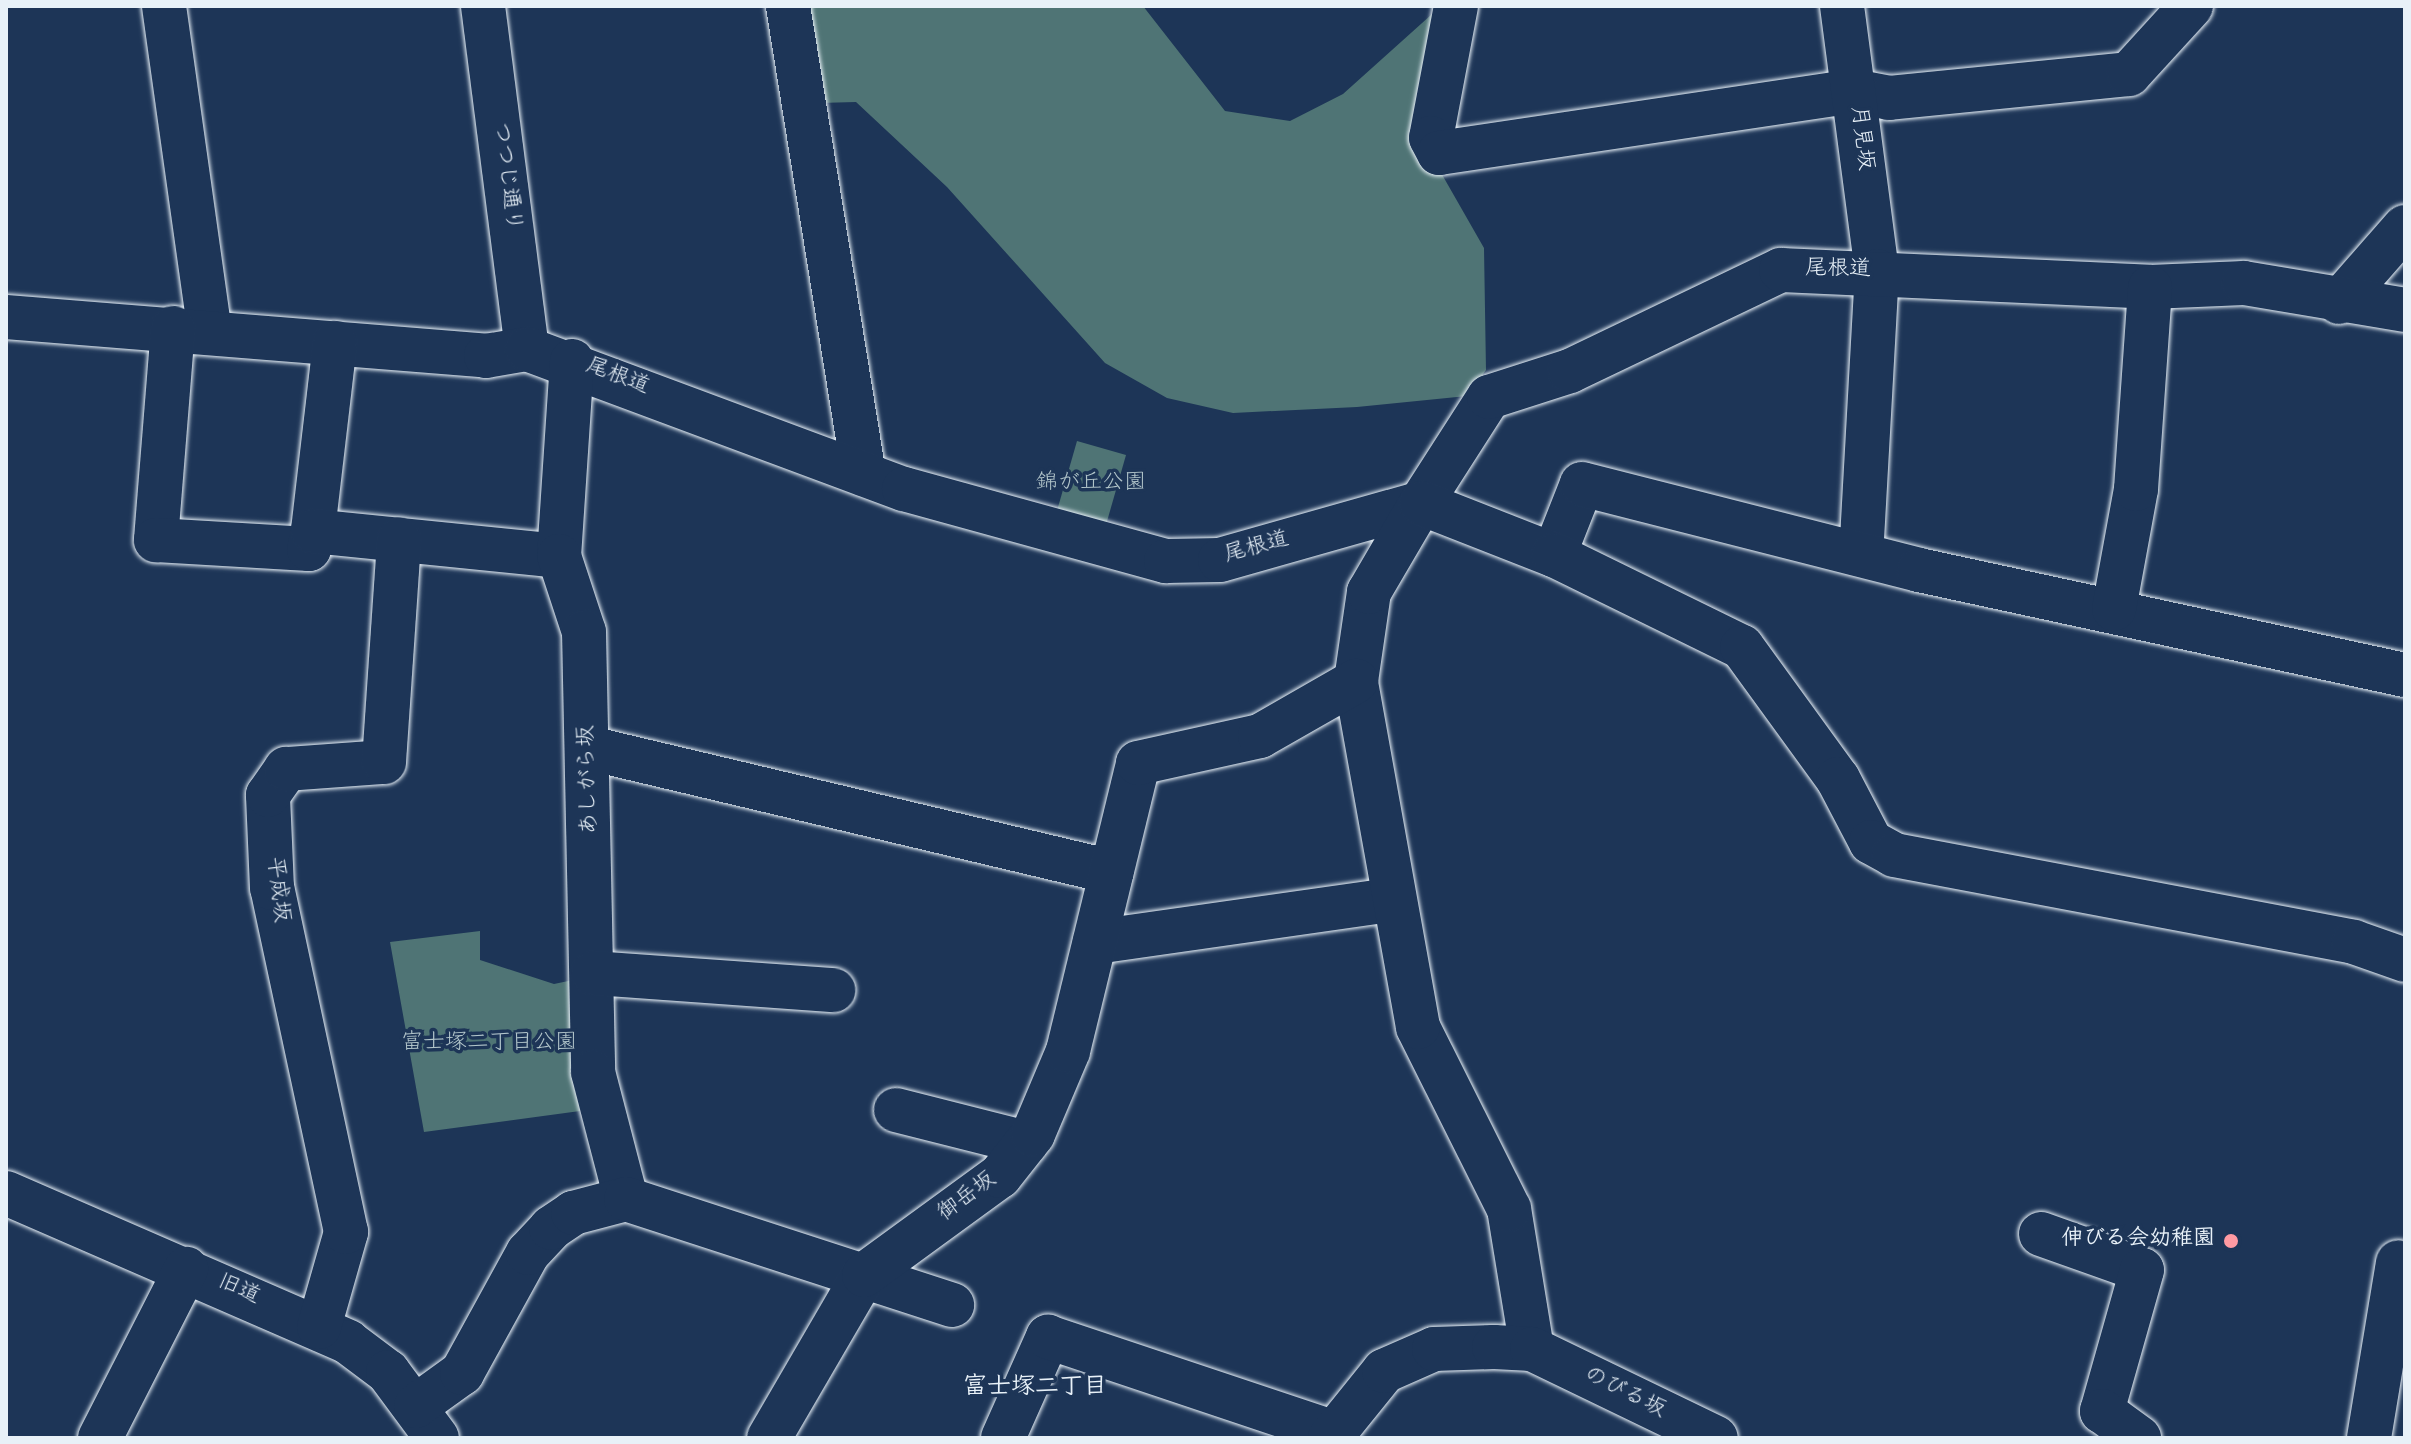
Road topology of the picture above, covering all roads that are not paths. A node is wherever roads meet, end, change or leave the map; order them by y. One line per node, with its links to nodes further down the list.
1 (164, 6): 14 (street)
2 (483, 6): 16 (street, つつじ通り)
3 (788, 6): 18 (street)
4 (1456, 6): 7 (street)
5 (1842, 6): 7 (street, 月見坂)
6 (2191, 6): 7 (street)
7 (1854, 91): 9 (street, 月見坂)
8 (2405, 227): 11 (street)
9 (1877, 271): 10 (street, 尾根道); 19 (street, 尾根道); 22 (street, 月見坂)
10 (2150, 287): 11 (street, 尾根道); 25 (street)
11 (2339, 302): 12 (street, 尾根道)
12 (2405, 310)
13 (6, 317): 14 (street, 尾根道)
14 (192, 330): 15 (street, 尾根道); 20 (street)
15 (335, 343): 16 (street, 尾根道); 20 (street)
16 (527, 349): 17 (street, 尾根道)
17 (572, 361): 18 (street, 尾根道); 24 (street, あしがら坂)
18 (864, 474): 19 (street, 尾根道)
19 (1421, 503): 23 (street); 27 (street)
20 (313, 531): 21 (street)
21 (399, 540): 24 (street); 44 (street, 平成坂)
22 (1861, 553): 23 (street); 25 (street)
23 (1554, 555): 32 (street)
24 (559, 556): 28 (street, あしがら坂)
25 (2114, 609): 26 (street)
26 (2405, 675)
27 (1356, 681): 29 (street, 御岳坂); 30 (street)
28 (589, 748): 29 (street); 33 (street, あしがら坂)
29 (1112, 872): 31 (street, 御岳坂)
30 (1391, 900): 31 (street); 45 (street)
31 (1095, 942): 36 (street, 御岳坂)
32 (2405, 960)
33 (593, 973): 34 (street); 38 (street, あしがら坂)
34 (833, 990)
35 (896, 1110): 36 (street)
36 (1026, 1143): 42 (street, 御岳坂)
37 (6, 1193): 41 (street, 旧道)
38 (626, 1199): 42 (street); 46 (street)
39 (2041, 1234): 52 (street)
40 (2398, 1262): 53 (street)
41 (186, 1269): 44 (street, 旧道); 48 (street)
42 (864, 1275): 43 (street); 49 (street, 御岳坂)
43 (952, 1305)
44 (319, 1327): 46 (street, 旧道)
45 (1532, 1349): 47 (street); 51 (street, のびる坂)
46 (426, 1422)
47 (1331, 1435): 50 (street)
48 (100, 1438)
49 (769, 1438)
50 (1003, 1438)
51 (1716, 1438)
52 (2139, 1438)
53 (2369, 1438)

